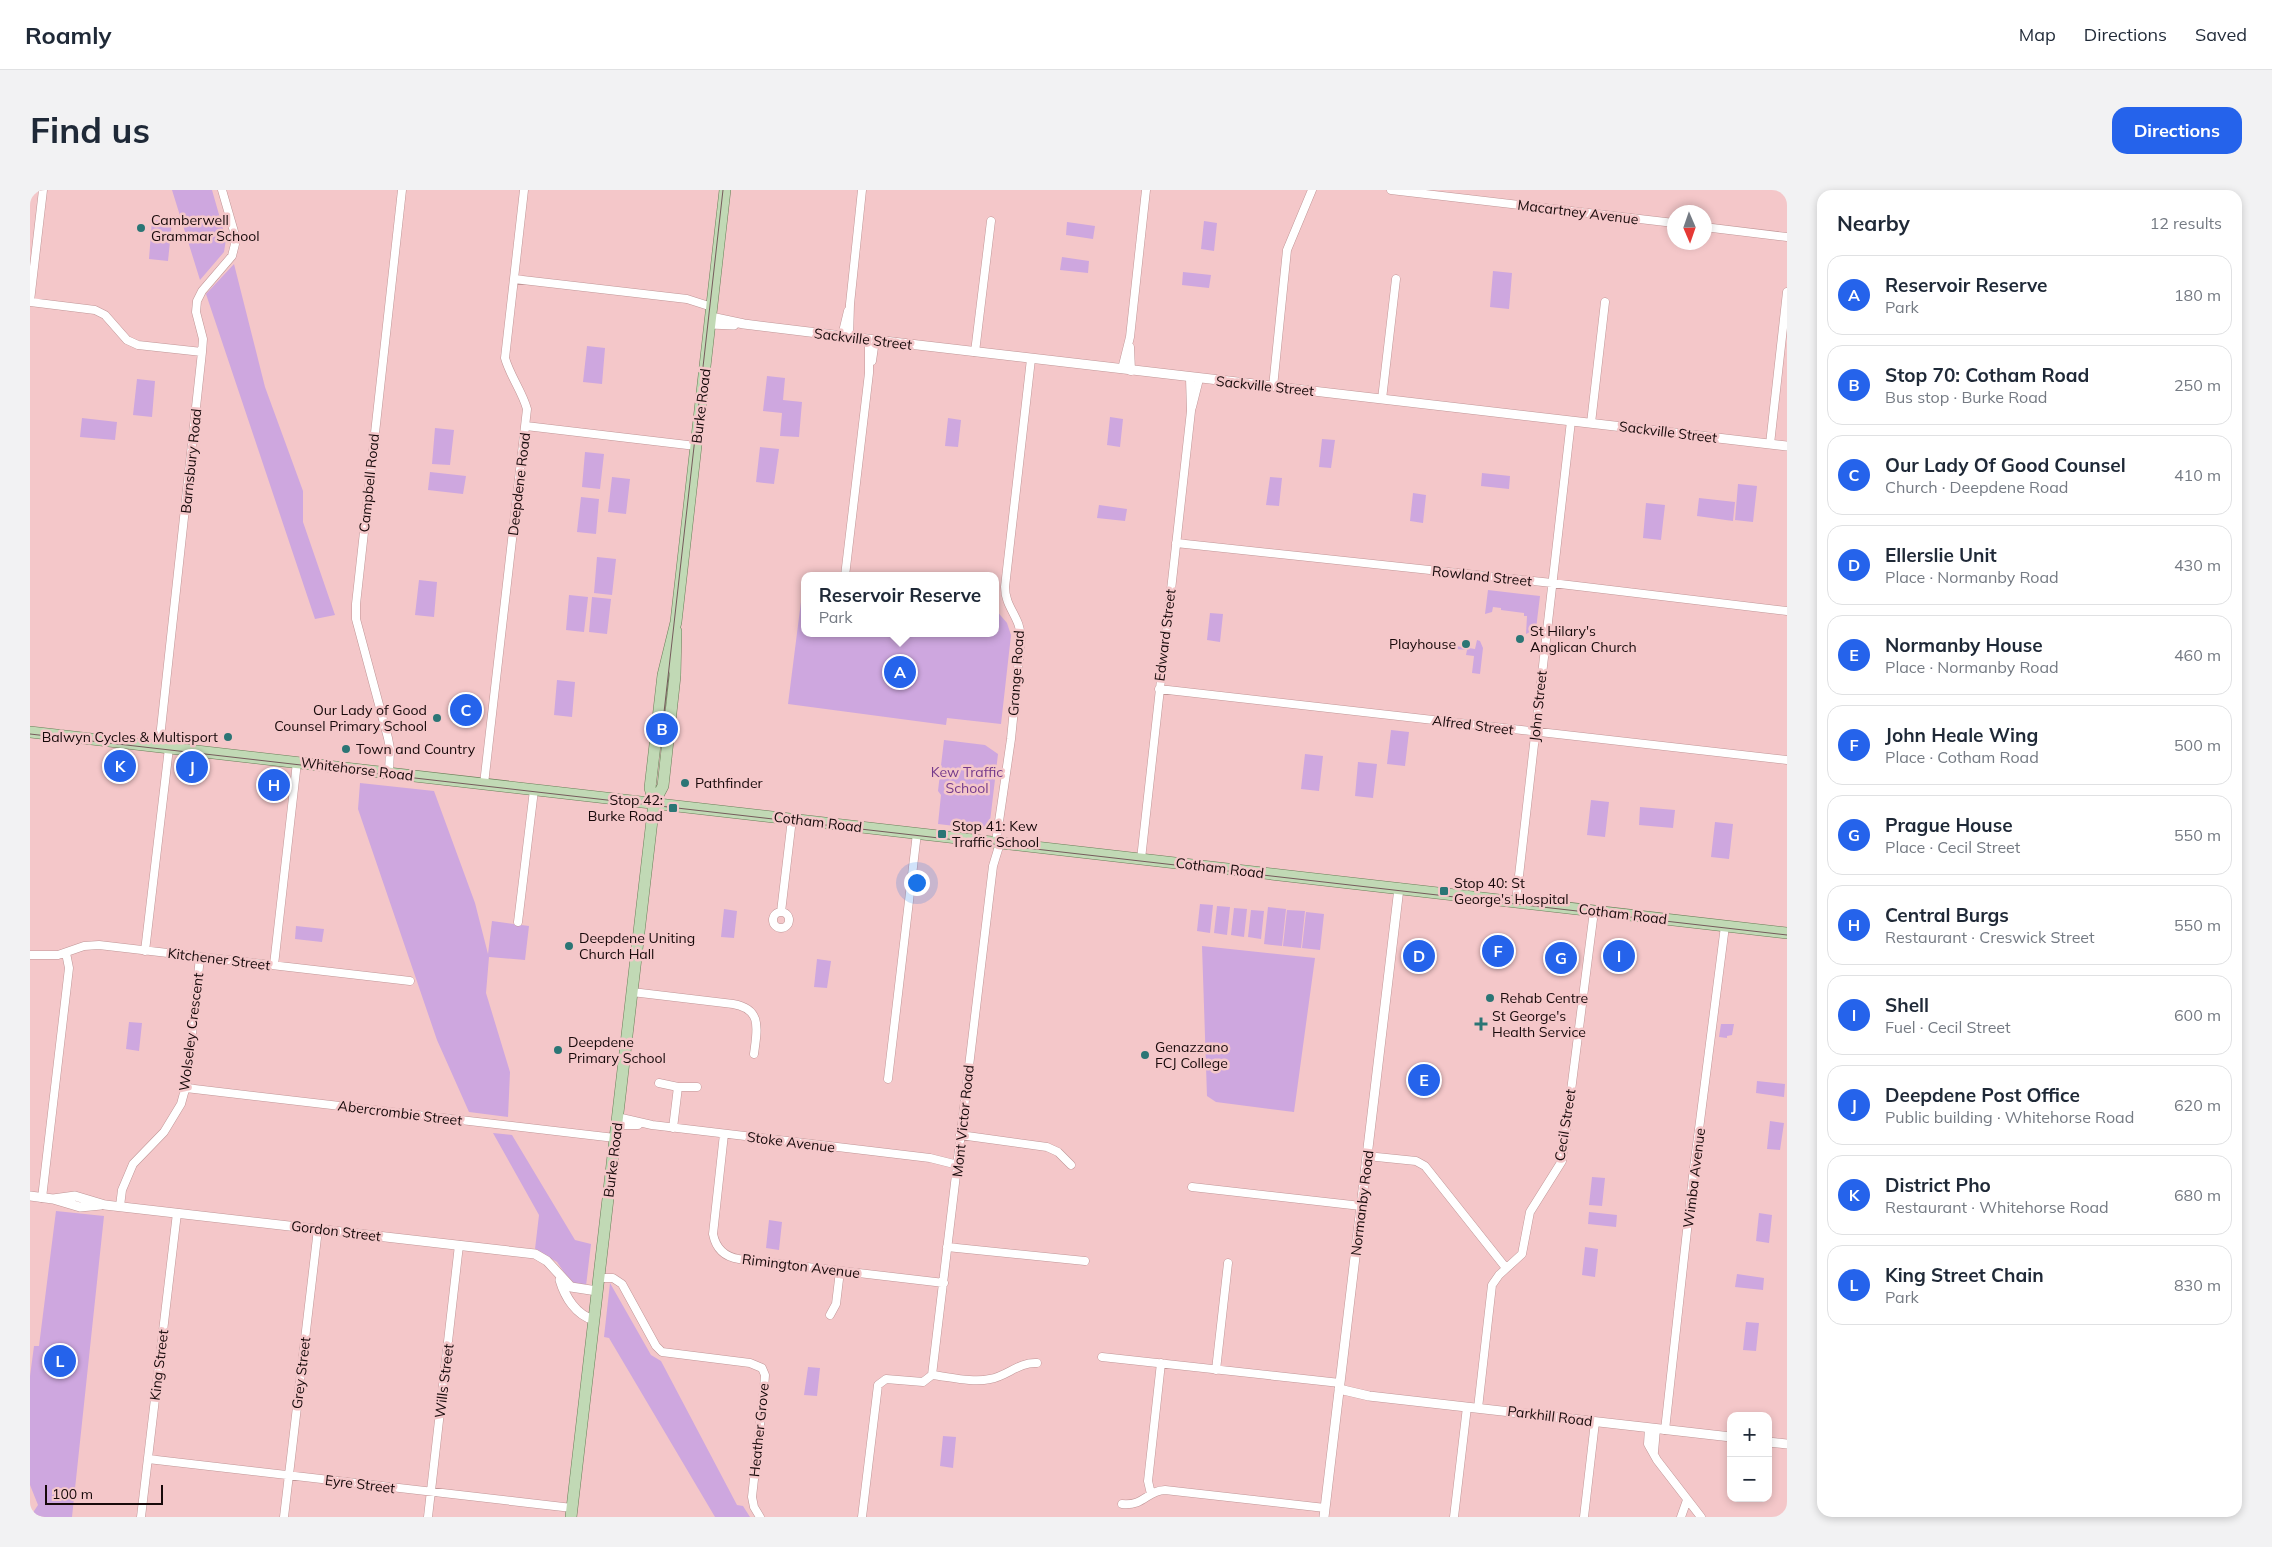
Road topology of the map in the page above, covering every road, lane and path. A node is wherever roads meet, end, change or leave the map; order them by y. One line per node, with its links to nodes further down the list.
1 (43, 190): 17 (street)
2 (222, 190): 22 (street, Barnsbury Road)
3 (402, 190): 45 (street, Campbell Road)
4 (524, 190): 14 (street, Deepdene Road)
5 (725, 190): 19 (main road, Burke Road)
6 (862, 190): 20 (street)
7 (1146, 190): 25 (street)
8 (1312, 190): 27 (street)
9 (1391, 190): 11 (street, Macartney Avenue)
10 (990, 221): 23 (street)
11 (1667, 222)
12 (1712, 228): 13 (street)
13 (1787, 236)
14 (514, 279): 19 (street); 31 (street, Deepdene Road)
15 (1396, 279): 28 (street)
16 (1787, 292): 32 (street)
17 (30, 301): 22 (street)
18 (1605, 302): 30 (street)
19 (711, 311): 20 (street, Sackville Street); 33 (main road, Burke Road)
20 (846, 337): 21 (street, Sackville Street)
21 (872, 340): 23 (street, Sackville Street); 36 (street)
22 (202, 352): 42 (street, Barnsbury Road)
23 (976, 352): 24 (street, Sackville Street)
24 (1031, 359): 25 (street, Sackville Street); 51 (street, Grange Road)
25 (1126, 370): 26 (street, Sackville Street)
26 (1195, 378): 27 (street, Sackville Street); 35 (street, Edward Street)
27 (1273, 387): 28 (street, Sackville Street)
28 (1382, 399): 29 (street, Sackville Street)
29 (1570, 421): 30 (street, Sackville Street); 37 (street, John Street)
30 (1591, 423): 32 (street, Sackville Street)
31 (526, 426): 33 (street); 46 (street, Deepdene Road)
32 (1770, 444): 34 (street, Sackville Street)
33 (696, 446): 48 (main road, Burke Road)
34 (1787, 446)
35 (1176, 543): 37 (street, Rowland Street); 39 (street, Edward Street)
36 (845, 572)
37 (1552, 584): 38 (street, Rowland Street); 41 (street, John Street)
38 (1787, 611)
39 (1159, 689): 41 (street, Alfred Street); 52 (street, Edward Street)
40 (30, 732): 42 (main road, Whitehorse Road)
41 (1536, 732): 43 (street, Alfred Street); 54 (street, John Street)
42 (164, 747): 44 (main road, Whitehorse Road); 60 (street, Barnsbury Road)
43 (1787, 760)
44 (297, 762): 45 (main road, Whitehorse Road); 64 (street)
45 (388, 773): 46 (main road, Whitehorse Road)
46 (484, 784): 47 (main road, Whitehorse Road)
47 (534, 790): 48 (main road, Whitehorse Road); 57 (street)
48 (654, 803): 49 (main road, Cotham Road); 66 (main road, Burke Road)
49 (792, 819): 50 (main road, Cotham Road); 56 (street)
50 (917, 833): 51 (main road, Cotham Road); 68 (street)
51 (996, 842): 52 (main road, Cotham Road); 76 (street, Mont Victor Road)
52 (1141, 859): 53 (main road, Cotham Road)
53 (1399, 888): 54 (main road, Cotham Road); 78 (street, Normanby Road)
54 (1516, 902): 55 (main road, Cotham Road)
55 (1594, 911): 58 (main road, Cotham Road); 92 (street, Cecil Street)
56 (781, 912)
57 (518, 922)
58 (1725, 926): 59 (main road, Cotham Road); 109 (street, Wimba Avenue)
59 (1787, 933)
60 (145, 951): 61 (street, Kitchener Street); 63 (street, Kitchener Street)
61 (66, 953): 62 (street, Kitchener Street); 83 (street)
62 (30, 955)
63 (200, 957): 64 (street, Kitchener Street); 72 (street, Wolseley Crescent)
64 (274, 965): 65 (street, Kitchener Street)
65 (410, 981)
66 (632, 992): 67 (street); 73 (main road, Burke Road)
67 (754, 1054)
68 (888, 1079)
69 (659, 1082): 70 (street)
70 (678, 1087): 71 (street); 74 (street)
71 (697, 1087)
72 (186, 1088): 77 (street, Abercrombie Street); 84 (street, Wolseley Crescent)
73 (617, 1121): 74 (street, Stoke Avenue); 77 (main road, Burke Road)
74 (673, 1128): 75 (street, Stoke Avenue)
75 (724, 1134): 79 (street, Stoke Avenue); 93 (street, Rimington Avenue)
76 (960, 1136): 79 (street, Mont Victor Road); 80 (street)
77 (615, 1138): 95 (main road, Burke Road)
78 (1367, 1156): 85 (street, Normanby Road); 92 (street)
79 (958, 1161): 89 (street, Mont Victor Road)
80 (1071, 1165)
81 (1192, 1187): 85 (street)
82 (30, 1196): 83 (street, Gordon Street)
83 (42, 1198): 84 (street, Gordon Street)
84 (120, 1206): 86 (street, Gordon Street)
85 (1361, 1206): 105 (street, Normanby Road)
86 (177, 1213): 87 (street, Gordon Street); 113 (street, King Street)
87 (318, 1229): 88 (street, Gordon Street); 114 (street, Grey Street)
88 (459, 1245): 94 (street, Gordon Street); 115 (street, Wills Street)
89 (947, 1247): 90 (street); 96 (street, Mont Victor Road)
90 (1085, 1261)
91 (1228, 1263): 103 (street)
92 (1506, 1268): 107 (street, Cecil Street)
93 (840, 1271): 96 (street, Rimington Avenue); 98 (street)
94 (558, 1274): 97 (street, Gordon Street); 99 (street, Gordon Street)
95 (599, 1278): 97 (main road, Burke Road); 124 (street, Heather Grove)
96 (944, 1283): 104 (street, Mont Victor Road)
97 (597, 1292): 99 (main road, Burke Road)
98 (830, 1315)
99 (594, 1320): 120 (main road, Burke Road)
100 (1102, 1357): 102 (street)
101 (1037, 1363): 104 (street)
102 (1161, 1363): 103 (street); 116 (street)
103 (1216, 1370): 105 (street)
104 (932, 1375): 125 (street)
105 (1339, 1389): 106 (street, Parkhill Road); 119 (street, Normanby Road)
106 (1466, 1407): 107 (street, Parkhill Road); 126 (street)
107 (1478, 1408): 108 (street, Parkhill Road)
108 (1595, 1422): 109 (street, Parkhill Road); 127 (street)
109 (1656, 1429): 110 (street, Parkhill Road); 117 (street, Wimba Avenue)
110 (1727, 1437)
111 (1772, 1442): 112 (street)
112 (1787, 1444)
113 (148, 1459): 114 (street, Eyre Street); 121 (street, King Street)
114 (289, 1475): 115 (street, Eyre Street); 122 (street, Grey Street)
115 (431, 1492): 120 (street, Eyre Street); 123 (street, Wills Street)
116 (1151, 1494): 118 (street); 119 (street)
117 (1687, 1500): 128 (street); 129 (street)
118 (1122, 1504)
119 (1324, 1512)
120 (571, 1513)
121 (141, 1517)
122 (284, 1517)
123 (428, 1517)
124 (760, 1517)
125 (862, 1517)
126 (1454, 1517)
127 (1584, 1517)
128 (1681, 1517)
129 (1701, 1517)

